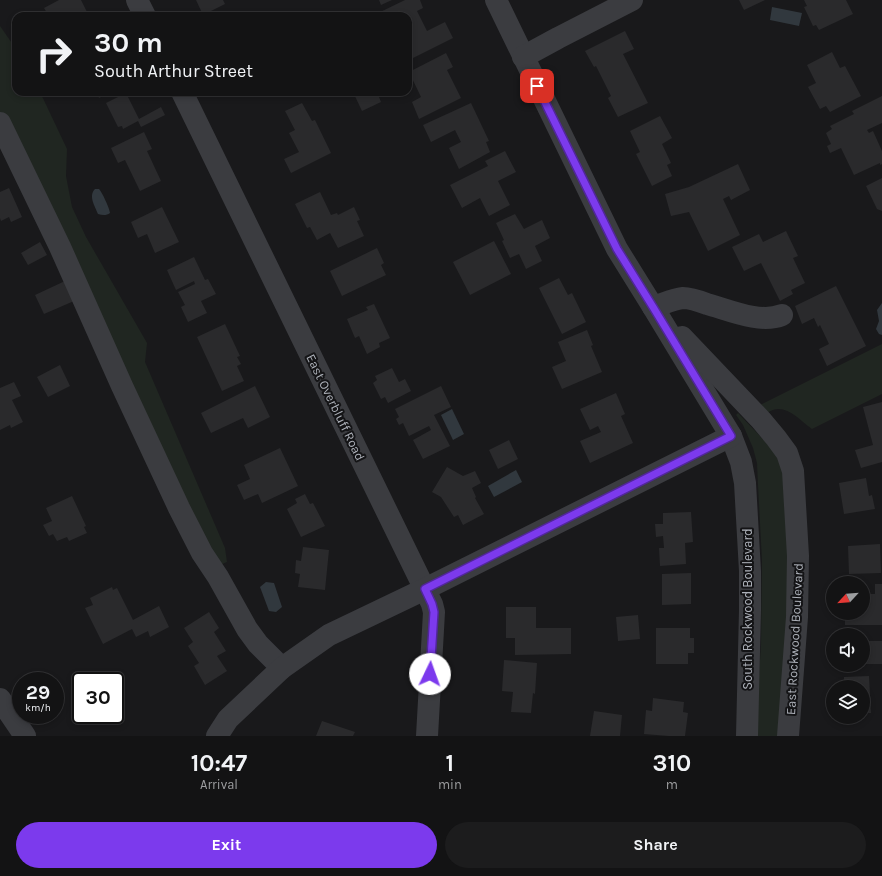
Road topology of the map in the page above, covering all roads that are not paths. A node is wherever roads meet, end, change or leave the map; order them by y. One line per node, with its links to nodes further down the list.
1 (137, 0): 4 (street)
2 (496, 0): 5 (street, East Rockwood Boulevard)
3 (632, 0): 5 (street)
4 (143, 12)
5 (523, 57): 8 (street, East Rockwood Boulevard)
6 (184, 96): 11 (street, East Overbluff Road)
7 (0, 123): 12 (street)
8 (653, 307): 9 (street); 10 (street, East Rockwood Boulevard); 18 (street, East Rockwood Boulevard)
9 (782, 316)
10 (731, 436): 11 (street); 17 (street, South Rockwood Boulevard)
11 (425, 589): 12 (street); 16 (street, East Overbluff Road)
12 (282, 668): 15 (street)
13 (0, 699): 14 (street)
14 (25, 736)
15 (217, 736)
16 (427, 736)
17 (747, 736)
18 (788, 736)

